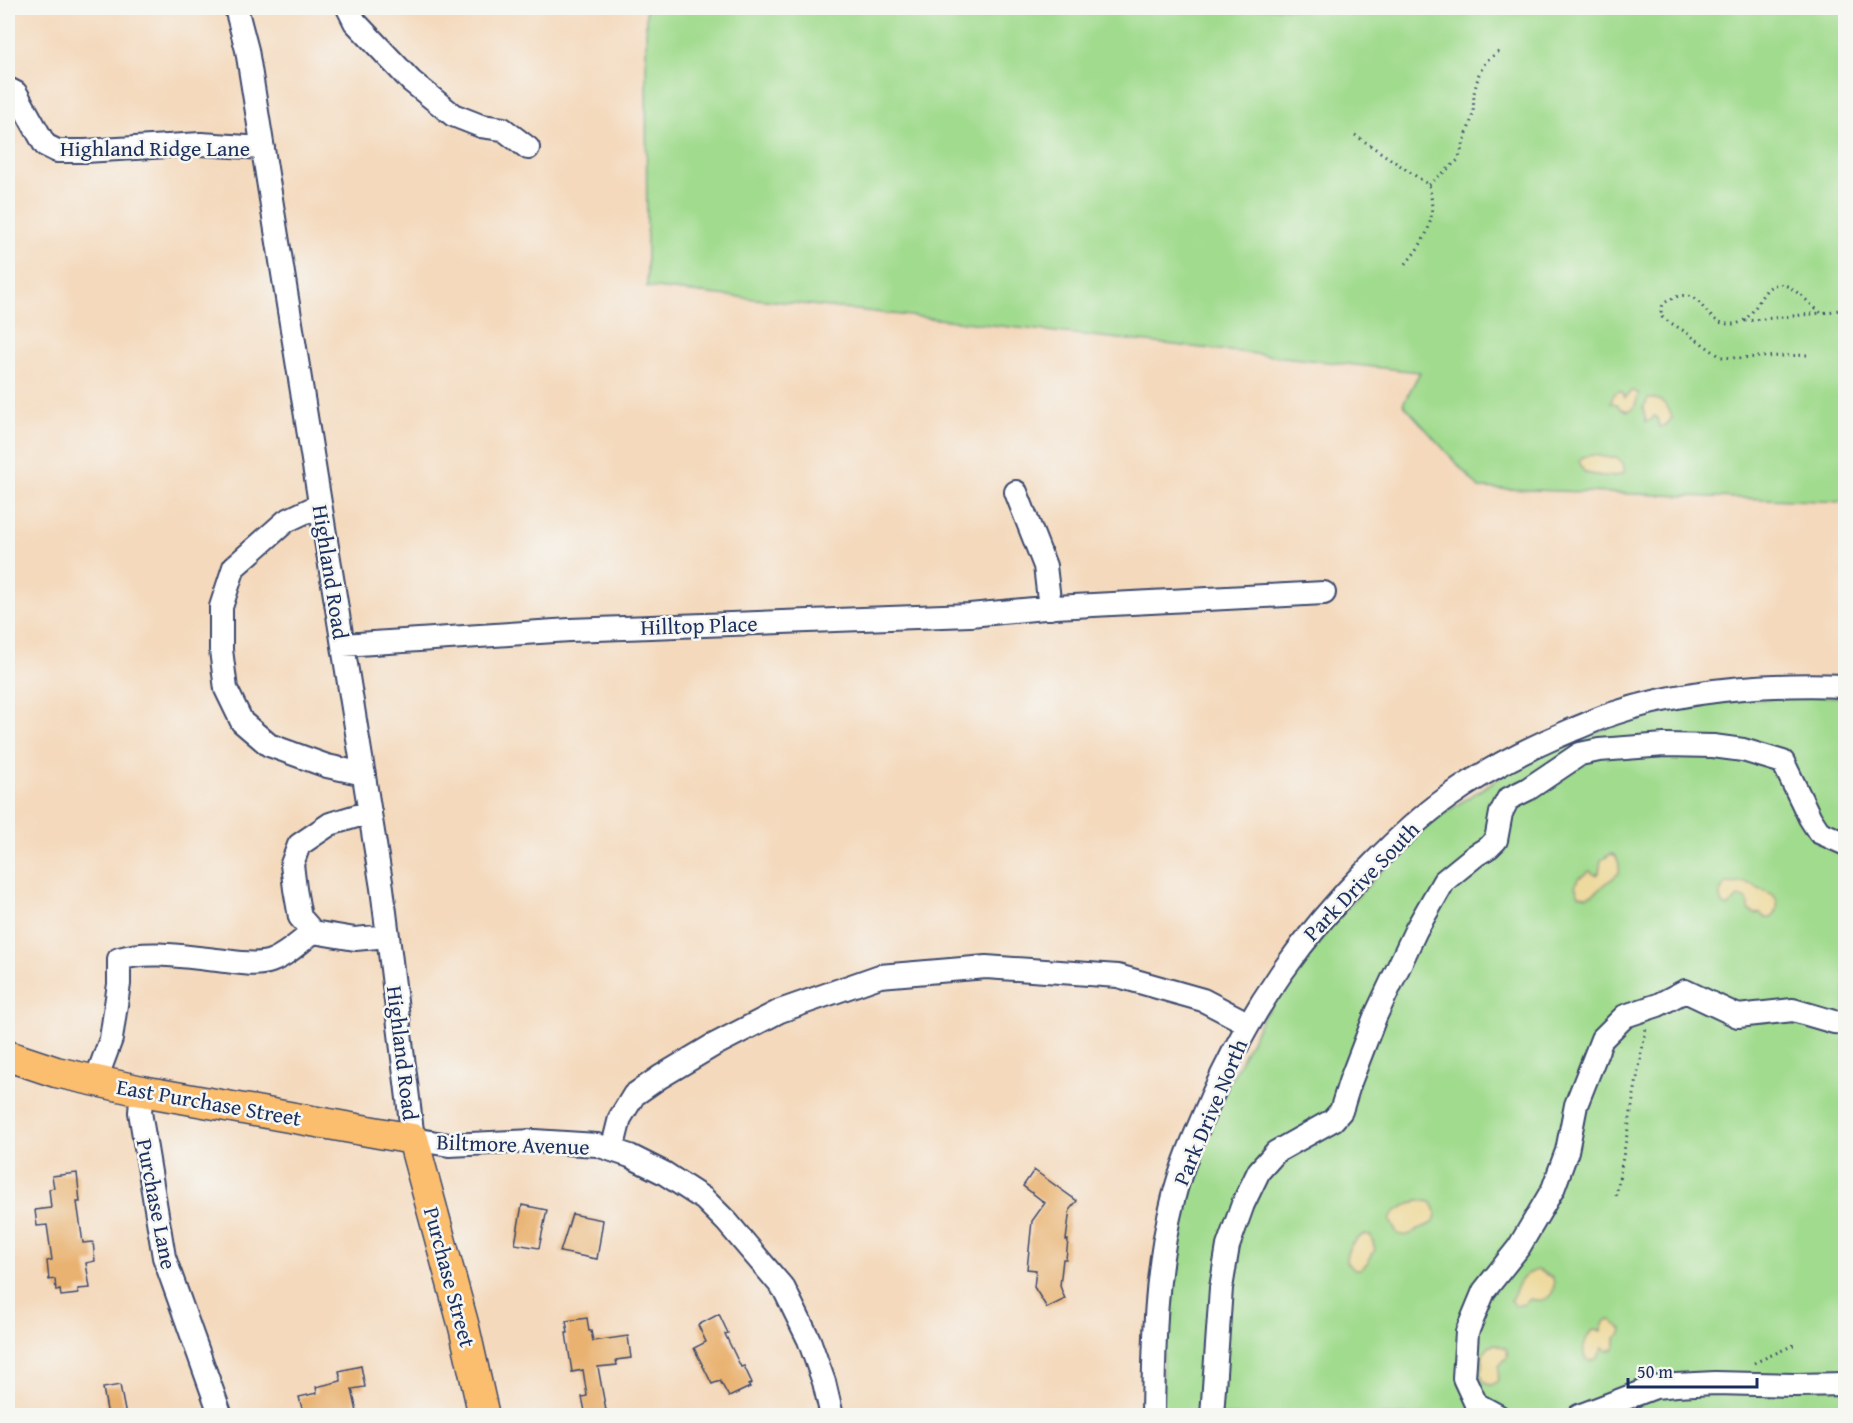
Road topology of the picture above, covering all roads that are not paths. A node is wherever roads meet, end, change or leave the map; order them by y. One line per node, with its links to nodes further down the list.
1 (236, 8): 4 (street, Highland Road)
2 (348, 8): 5 (street)
3 (8, 89): 4 (street, Highland Ridge Lane)
4 (263, 148): 7 (street, Highland Road)
5 (528, 148)
6 (1016, 492): 9 (street)
7 (320, 505): 10 (street, Highland Road); 12 (street)
8 (1324, 593): 9 (street, Hilltop Place)
9 (1052, 607): 10 (street, Hilltop Place)
10 (343, 645): 12 (street, Highland Road)
11 (1845, 686): 18 (street, Park Drive South)
12 (364, 774): 13 (street, Highland Road)
13 (370, 812): 15 (street); 16 (street, Highland Road)
14 (1845, 844): 29 (street)
15 (313, 932): 16 (street); 20 (street)
16 (388, 936): 22 (street, Highland Road)
17 (1845, 1023): 30 (street)
18 (1249, 1024): 23 (street); 28 (street, Park Drive North)
19 (8, 1056): 20 (main road, East Purchase Street)
20 (95, 1082): 21 (main road, East Purchase Street)
21 (142, 1091): 22 (main road, East Purchase Street); 25 (street, Purchase Lane)
22 (414, 1139): 23 (street, Biltmore Avenue); 26 (main road, Purchase Street)
23 (612, 1150): 27 (street, Biltmore Avenue)
24 (1845, 1384): 31 (street)
25 (221, 1416)
26 (484, 1416)
27 (832, 1416)
28 (1153, 1416)
29 (1212, 1416)
30 (1498, 1416)
31 (1579, 1416)

